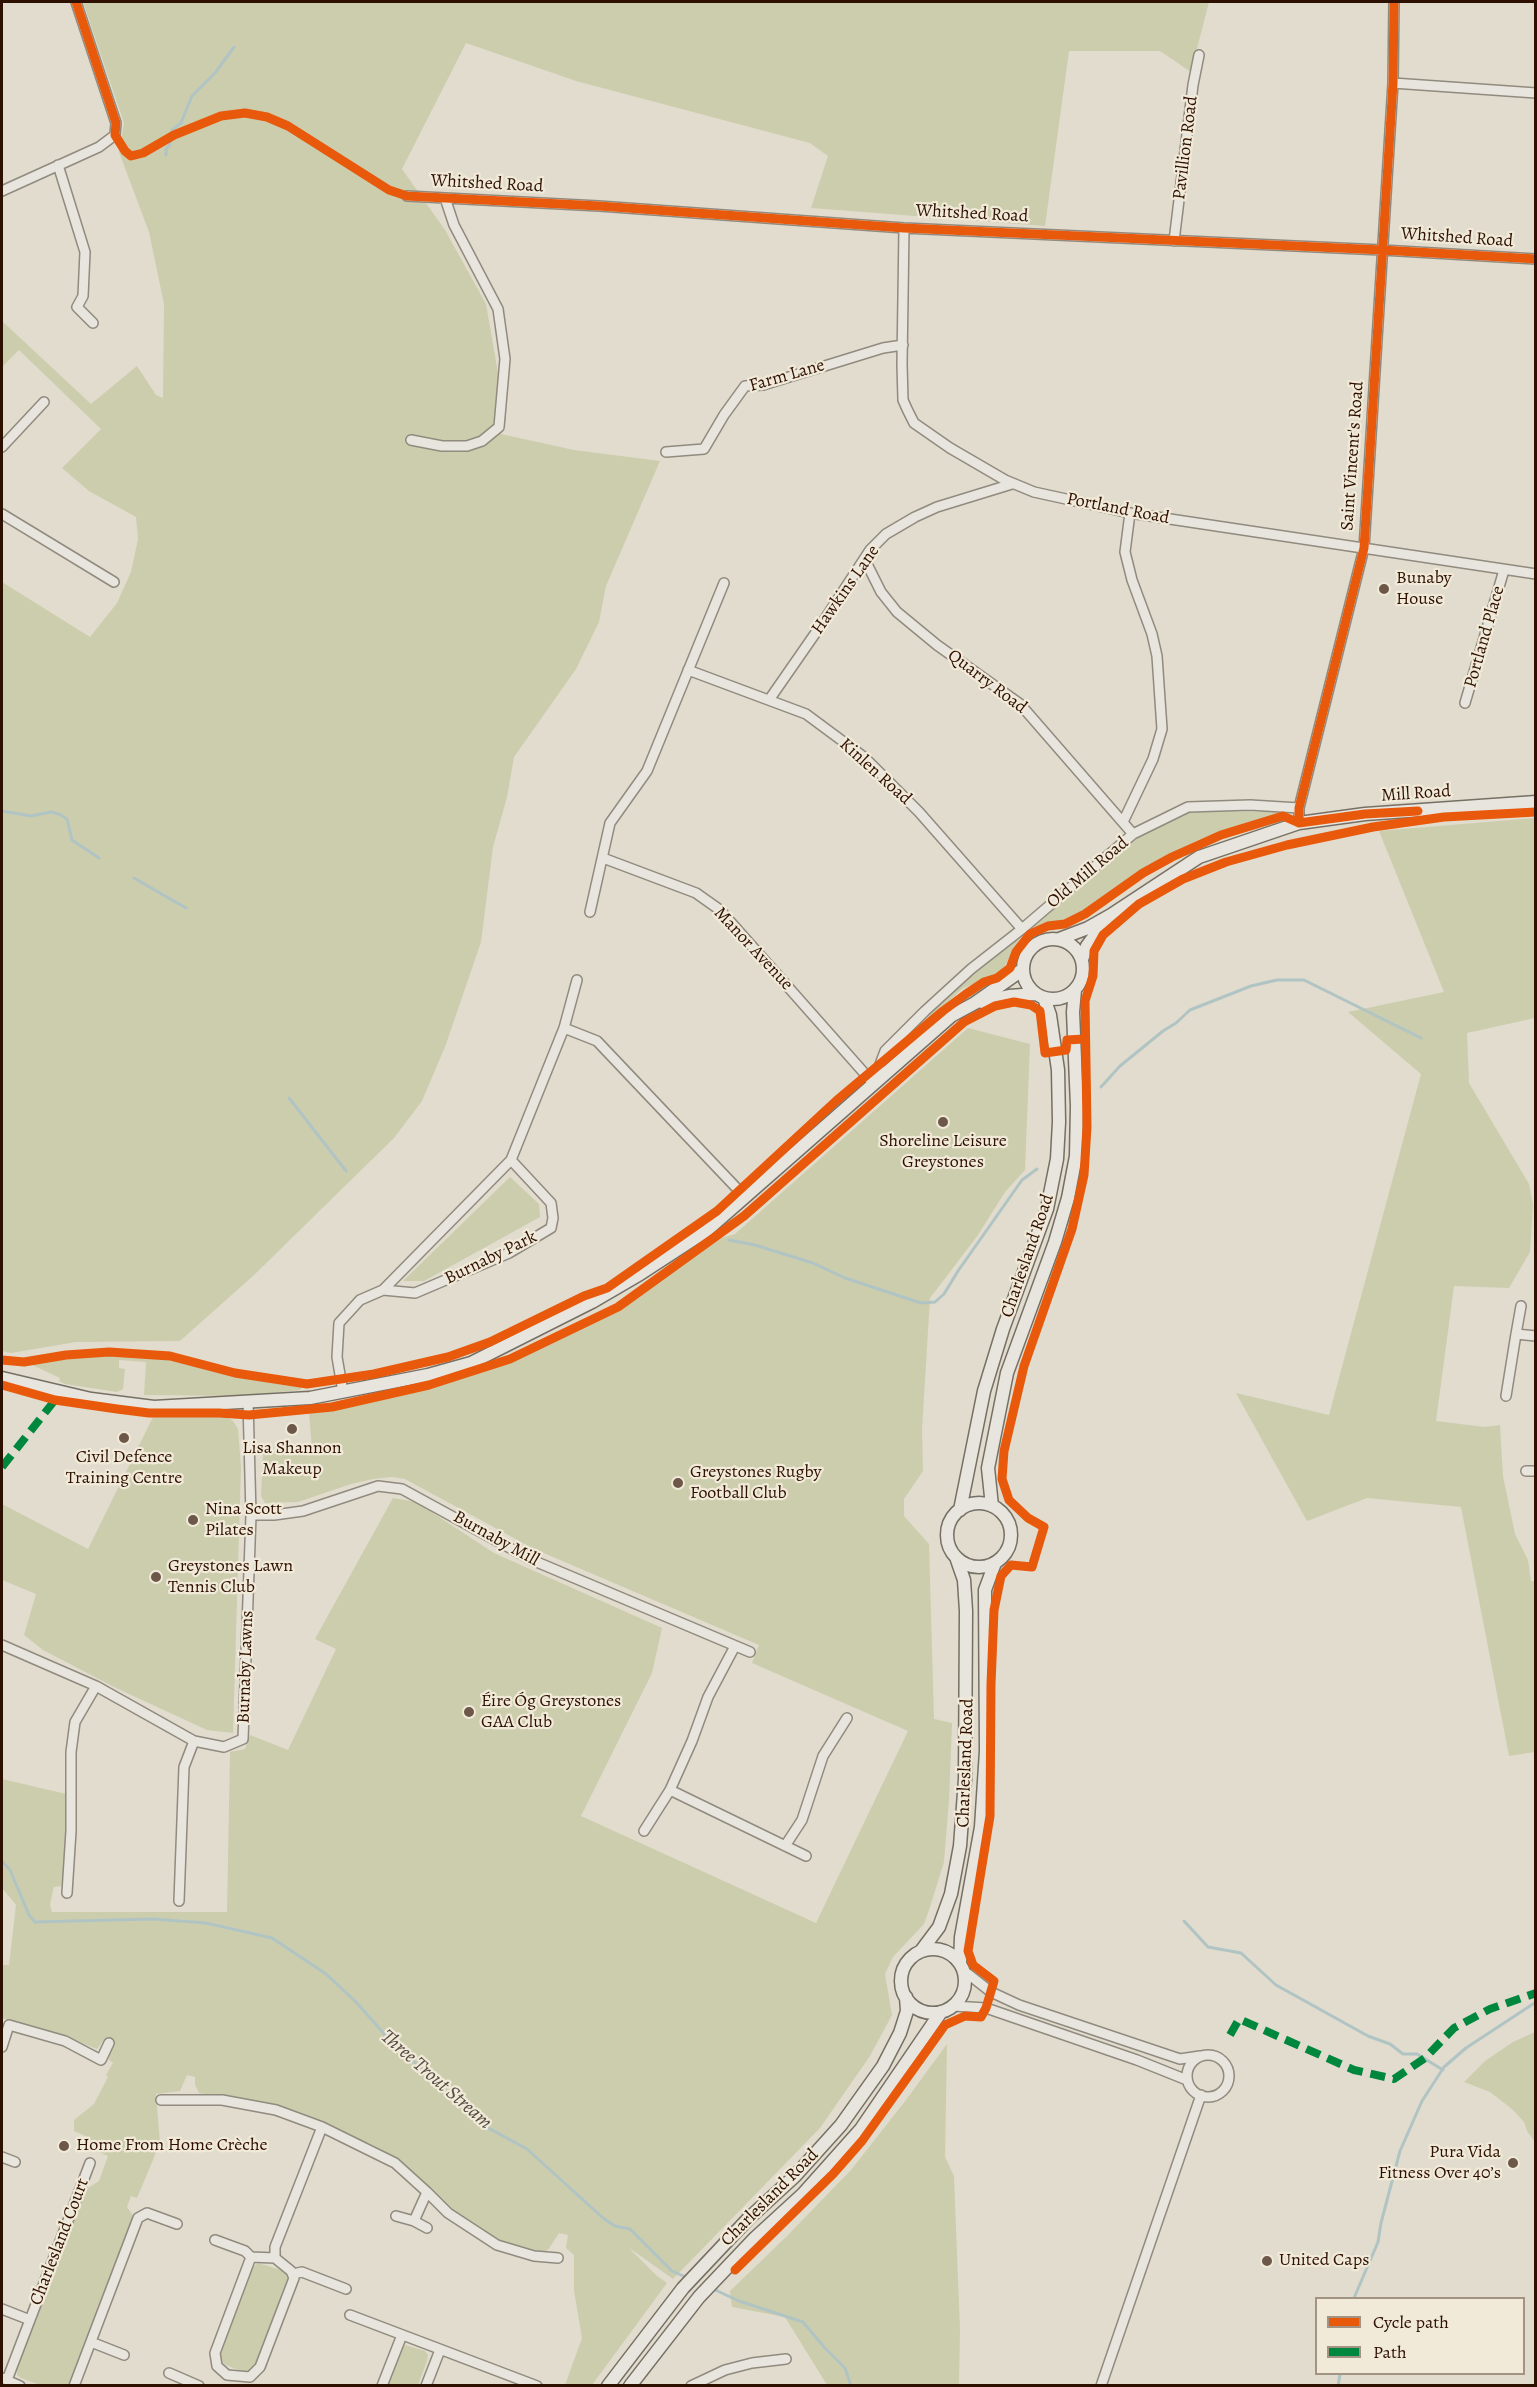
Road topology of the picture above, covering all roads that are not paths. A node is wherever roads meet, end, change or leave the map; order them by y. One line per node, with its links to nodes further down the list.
1 (76, 2): 6 (street)
2 (1394, 2): 4 (street, Saint Vincent's Road)
3 (1199, 55): 11 (street, Pavillion Road)
4 (1393, 83): 5 (street); 12 (street, Saint Vincent's Road)
5 (1536, 93)
6 (58, 165): 7 (street); 14 (street)
7 (2, 192)
8 (407, 196): 9 (street, Whitshed Road)
9 (445, 198): 10 (street, Whitshed Road); 17 (street, Whitshed Road)
10 (904, 228): 11 (street, Whitshed Road); 15 (street, Portland Road)
11 (1174, 241): 12 (street, Whitshed Road)
12 (1382, 250): 13 (street, Whitshed Road); 23 (street, Saint Vincent's Road)
13 (1536, 259)
14 (93, 323)
15 (903, 345): 19 (street, Farm Lane); 20 (street, Portland Road)
16 (44, 402): 18 (street)
17 (411, 440)
18 (2, 447)
19 (666, 452)
20 (1012, 484): 21 (street, Portland Road); 24 (street, Hawkins Lane)
21 (1130, 513): 23 (street, Portland Road); 34 (street)
22 (2, 514): 27 (street)
23 (1364, 548): 25 (street, Portland Road); 33 (street, Saint Vincent's Road)
24 (865, 560): 30 (street, Hawkins Lane); 34 (street, Quarry Road)
25 (1504, 570): 26 (street, Portland Road); 31 (street, Portland Place)
26 (1536, 574)
27 (114, 582)
28 (723, 583): 29 (street)
29 (688, 670): 30 (street, Kinlen Road); 37 (street)
30 (769, 700): 40 (street, Kinlen Road)
31 (1465, 703)
32 (1536, 802): 35 (main road, Mill Road)
33 (1299, 808): 35 (street, Saint Vincent's Road); 36 (street, Old Mill Road)
34 (1123, 822): 36 (street, Quarry Road)
35 (1299, 823): 39 (main road, Mill Road)
36 (1133, 834): 40 (street, Old Mill Road)
37 (603, 858): 38 (street); 49 (street, Manor Avenue)
38 (590, 912)
39 (1111, 915): 41 (main road, Mill Road); 42 (main road, Mill Road)
40 (1022, 929): 49 (street, Old Mill Road)
41 (1059, 939): 42 (main road); 43 (main road)
42 (1082, 959): 45 (main road)
43 (1022, 970): 46 (main road); 47 (main road)
44 (577, 980): 48 (street)
45 (1075, 990): 46 (main road); 60 (main road, Charlesland Road)
46 (1040, 996): 47 (main road); 61 (main road, Charlesland Road)
47 (975, 1003): 49 (main road)
48 (564, 1028): 50 (street); 51 (street)
49 (873, 1083): 51 (main road)
50 (511, 1160): 52 (street); 52 (street, Burnaby Park)
51 (745, 1197): 57 (main road)
52 (383, 1290): 57 (street)
53 (1521, 1306): 54 (street)
54 (1515, 1334): 55 (street); 58 (street)
55 (1536, 1336)
56 (2, 1378): 59 (main road)
57 (343, 1392): 59 (main road)
58 (1506, 1396)
59 (248, 1401): 62 (street, Burnaby Lawns)
60 (992, 1506): 61 (main road); 64 (main road)
61 (960, 1510): 63 (main road)
62 (251, 1515): 66 (street, Burnaby Mill); 70 (street, Burnaby Lawns)
63 (956, 1557): 64 (main road); 77 (main road, Charlesland Road)
64 (994, 1563): 78 (main road, Charlesland Road)
65 (2, 1645): 68 (street, Burnaby Lawns)
66 (735, 1646): 67 (street, Burnaby Mill); 71 (street)
67 (750, 1653)
68 (96, 1686): 70 (street, Burnaby Lawns); 75 (street)
69 (847, 1718): 73 (street)
70 (194, 1741): 76 (street)
71 (670, 1790): 72 (street); 73 (street)
72 (644, 1831)
73 (785, 1846): 74 (street)
74 (806, 1856)
75 (67, 1893)
76 (179, 1901)
77 (921, 1952): 78 (main road); 79 (main road)
78 (962, 1967): 80 (main road); 85 (street)
79 (906, 1997): 81 (main road); 122 (main road, Charlesland Road)
80 (954, 2006): 81 (main road); 86 (street)
81 (941, 2012): 123 (main road, Charlesland Road)
82 (5, 2024): 83 (street); 84 (street)
83 (110, 2043)
84 (2, 2047)
85 (1200, 2056): 86 (street); 87 (street)
86 (1187, 2080): 87 (street)
87 (1201, 2096): 125 (street)
88 (161, 2100): 89 (street)
89 (322, 2127): 93 (street); 100 (street)
90 (2, 2157): 91 (street)
91 (15, 2162)
92 (90, 2163): 106 (street, Charlesland Court)
93 (427, 2192): 95 (street); 101 (street)
94 (396, 2216): 95 (street)
95 (414, 2221): 97 (street)
96 (177, 2224): 108 (street)
97 (427, 2228)
98 (215, 2240): 99 (street)
99 (252, 2257): 100 (street); 113 (street)
100 (275, 2258): 102 (street)
101 (558, 2258)
102 (293, 2274): 103 (street); 113 (street)
103 (346, 2289)
104 (2, 2309): 106 (street, Charlesland Court)
105 (350, 2315): 107 (street)
106 (30, 2320): 114 (street, Charlesland Court)
107 (402, 2335): 109 (street); 119 (street)
108 (91, 2342): 110 (street); 116 (street)
109 (440, 2349): 120 (street); 121 (street)
110 (124, 2355)
111 (786, 2359): 124 (street)
112 (169, 2373): 117 (street)
113 (227, 2375): 118 (street)
114 (4, 2379): 115 (street, Charlesland Court)
115 (20, 2385)
116 (74, 2385)
117 (200, 2385)
118 (223, 2385)
119 (382, 2385)
120 (426, 2385)
121 (537, 2385)
122 (608, 2385)
123 (630, 2385)
124 (691, 2385)
125 (1101, 2385)

